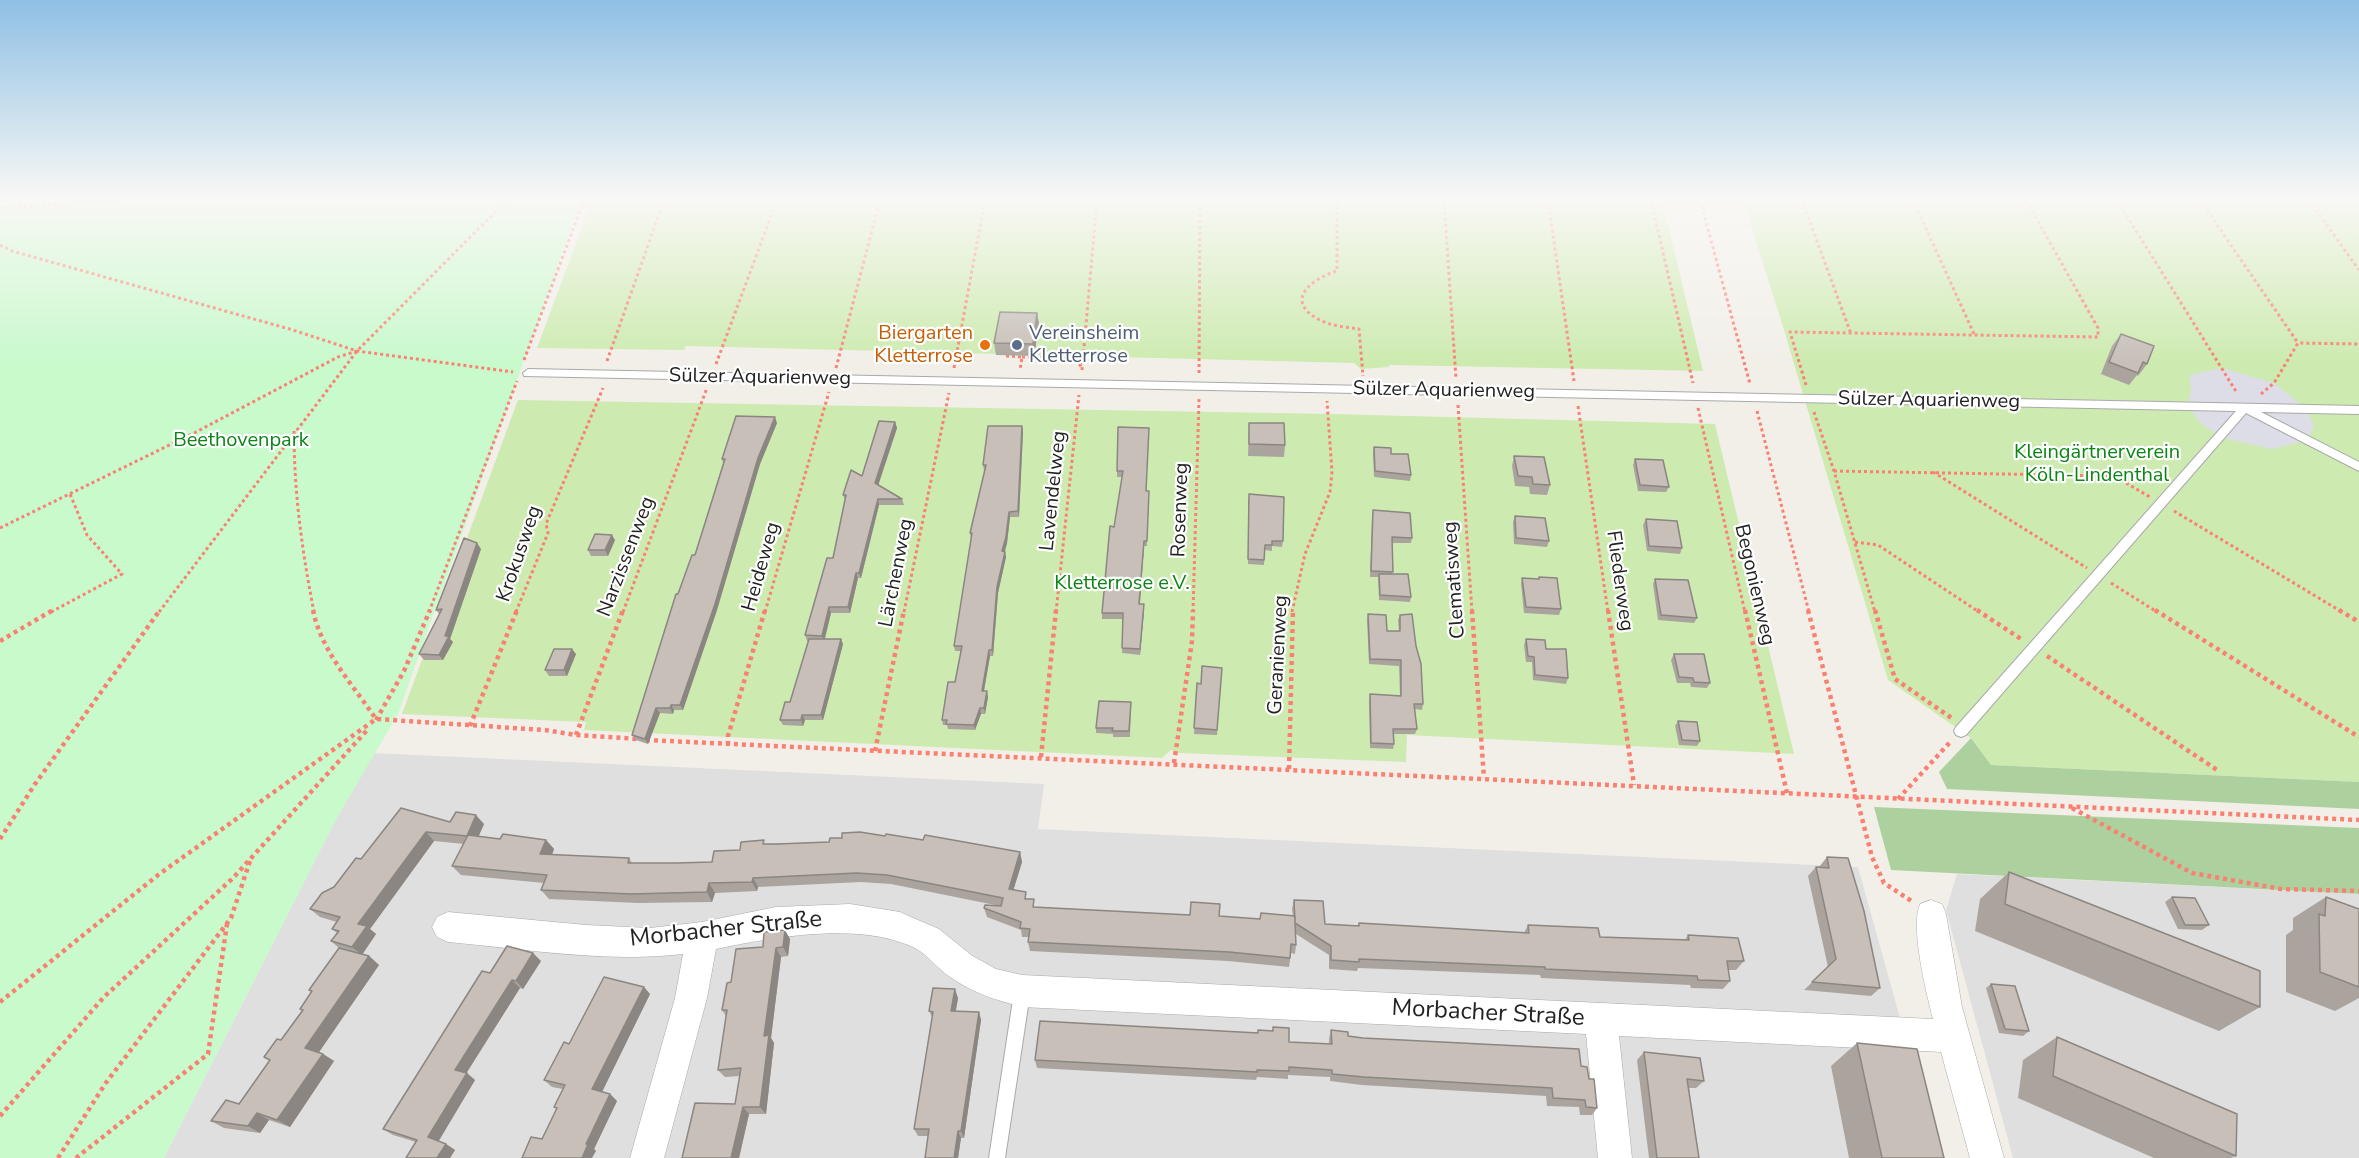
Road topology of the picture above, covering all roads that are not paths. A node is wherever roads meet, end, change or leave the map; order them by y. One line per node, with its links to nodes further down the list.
1 (524, 373): 2 (lane, Sülzer Aquarienweg)
2 (2245, 408): 3 (lane, Sülzer Aquarienweg); 4 (lane); 5 (lane)
3 (2359, 410)
4 (2359, 467)
5 (1957, 725)
6 (1931, 914): 11 (street)
7 (448, 927): 8 (street, Morbacher Straße)
8 (702, 937): 9 (street, Morbacher Straße); 12 (street)
9 (1022, 991): 10 (street, Morbacher Straße); 13 (lane)
10 (1601, 1020): 11 (street, Morbacher Straße); 14 (street)
11 (1954, 1036): 15 (street)
12 (647, 1158)
13 (997, 1158)
14 (1615, 1158)
15 (1987, 1158)

